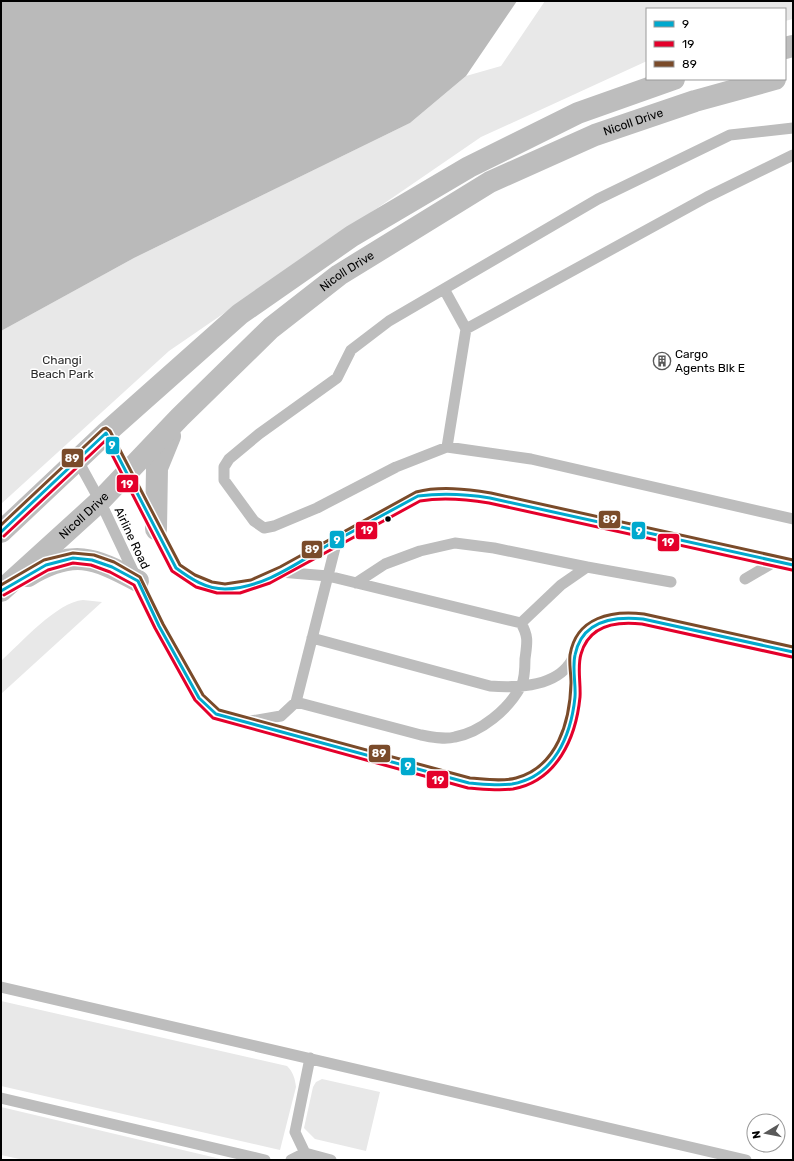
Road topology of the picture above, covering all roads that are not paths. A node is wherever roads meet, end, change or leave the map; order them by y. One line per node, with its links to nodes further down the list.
1 (671, 80): 8 (main road)
2 (771, 80): 7 (main road, Nicoll Drive)
3 (793, 128): 5 (lane)
4 (793, 155): 6 (lane)
5 (444, 289): 6 (lane); 9 (lane)
6 (466, 330): 9 (lane)
7 (180, 417): 11 (main road, Nicoll Drive); 14 (main road)
8 (106, 433): 10 (main road); 11 (lane, Airline Road)
9 (448, 447): 13 (lane)
10 (77, 459): 12 (lane, Airline Road); 15 (main road)
11 (127, 474): 12 (main road, Nicoll Drive); 14 (lane, Airline Road)
12 (100, 501): 23 (lane, Airline Road); 26 (main road, Nicoll Drive)
13 (793, 519)
14 (156, 529): 20 (lane, Airline Road)
15 (1, 532)
16 (337, 540): 17 (lane, Airline Road); 20 (lane, Airline Road); 21 (lane)
17 (776, 561): 18 (lane, Airline Road); 22 (lane)
18 (793, 565)
19 (587, 567): 24 (lane); 25 (lane); 27 (lane)
20 (280, 572): 21 (lane)
21 (328, 576): 25 (lane); 29 (lane)
22 (744, 579)
23 (138, 580): 26 (main road); 35 (lane, Airline Road)
24 (671, 582)
25 (356, 583): 27 (lane)
26 (1, 591)
27 (521, 623): 33 (lane)
28 (663, 624): 32 (lane)
29 (312, 638): 33 (lane); 34 (lane)
30 (732, 639): 31 (lane)
31 (793, 652)
32 (575, 653): 33 (lane); 35 (lane, Airline Road)
33 (521, 685): 34 (lane)
34 (296, 702): 35 (lane)
35 (244, 722)
36 (1, 987): 37 (lane)
37 (310, 1058): 39 (lane); 43 (lane)
38 (1, 1098): 40 (lane)
39 (305, 1153): 41 (lane); 42 (lane)
40 (265, 1160)
41 (291, 1160)
42 (332, 1160)
43 (746, 1160)

